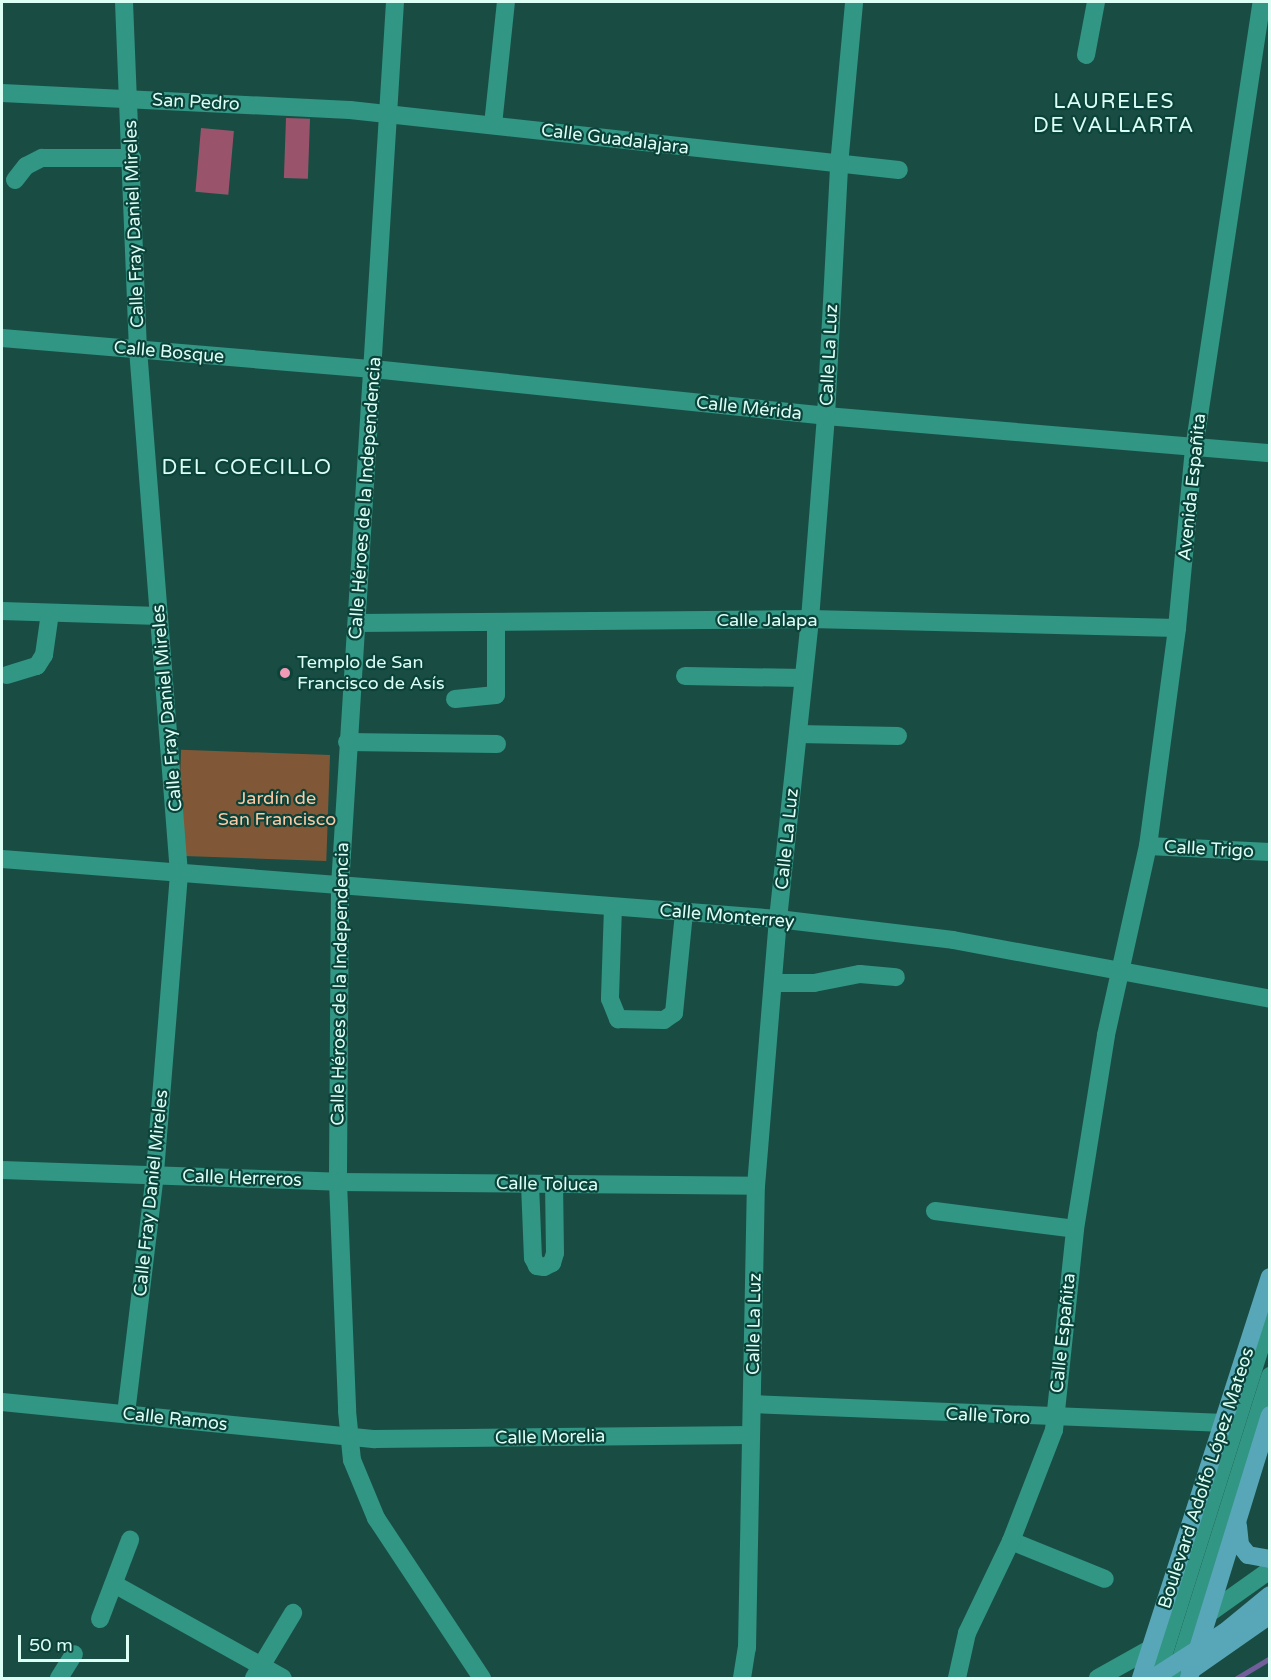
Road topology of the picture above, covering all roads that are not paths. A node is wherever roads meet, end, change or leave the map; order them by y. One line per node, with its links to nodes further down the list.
1 (124, 2): 9 (street, Calle Fray Daniel Mireles)
2 (395, 2): 10 (street, Calle Héroes de la Independencia)
3 (506, 2): 11 (street)
4 (854, 2): 13 (street, Calle La Luz)
5 (1096, 2): 7 (street)
6 (1262, 2): 20 (street, Avenida Españita)
7 (1086, 55)
8 (2, 93): 9 (street, San Pedro)
9 (129, 99): 10 (street, San Pedro); 12 (street, Calle Fray Daniel Mireles)
10 (390, 114): 11 (street, Calle Guadalajara); 18 (street, Calle Héroes de la Independencia)
11 (493, 125): 13 (street, Calle Guadalajara)
12 (132, 158): 15 (street); 17 (street, Calle Fray Daniel Mireles)
13 (839, 165): 14 (street, Calle Guadalajara); 19 (street, Calle La Luz)
14 (898, 170)
15 (15, 180)
16 (2, 338): 17 (street, Calle Bosque)
17 (138, 349): 18 (street, Calle Bosque); 24 (street, Calle Fray Daniel Mireles)
18 (373, 369): 19 (street, Calle Mérida); 27 (street, Calle Héroes de la Independencia)
19 (826, 416): 20 (street, Calle Mérida); 25 (street, Calle La Luz)
20 (1194, 449): 21 (street, Calle Mérida); 28 (street, Avenida Españita)
21 (1269, 453)
22 (2, 611): 23 (street)
23 (50, 613): 24 (street); 29 (street)
24 (159, 616): 40 (street, Calle Fray Daniel Mireles)
25 (810, 619): 26 (street, Calle Jalapa); 28 (street, Calle Jalapa); 31 (street, Calle La Luz)
26 (496, 622): 27 (street, Calle Jalapa); 32 (street)
27 (357, 623): 35 (street, Calle Héroes de la Independencia)
28 (1177, 628): 37 (street, Avenida Españita)
29 (7, 675)
30 (685, 676): 31 (street)
31 (804, 678): 33 (street, Calle La Luz)
32 (455, 699)
33 (798, 734): 34 (street); 44 (street, Calle La Luz)
34 (898, 736)
35 (347, 742): 36 (street); 41 (street, Calle Héroes de la Independencia)
36 (497, 744)
37 (1148, 846): 38 (street, Calle Trigo); 45 (street, Avenida Españita)
38 (1269, 852)
39 (2, 859): 40 (street, Calle Monterrey)
40 (180, 874): 41 (street, Calle Monterrey); 50 (street, Calle Fray Daniel Mireles)
41 (340, 886): 42 (street, Calle Monterrey); 51 (street, Calle Héroes de la Independencia)
42 (613, 907): 43 (street, Calle Monterrey); 43 (street)
43 (684, 912): 44 (street, Calle Monterrey)
44 (778, 919): 45 (street, Calle Monterrey); 47 (street, Calle La Luz)
45 (1120, 972): 48 (street, Calle Monterrey); 56 (street, Calle Españita)
46 (896, 977): 47 (street)
47 (774, 983): 54 (street, Calle La Luz)
48 (1269, 999)
49 (2, 1170): 50 (street, Calle Herreros)
50 (155, 1174): 51 (street, Calle Herreros); 62 (street, Calle Fray Daniel Mireles)
51 (338, 1182): 52 (street, Calle Toluca); 67 (street, Calle Héroes de la Independencia)
52 (530, 1184): 53 (street, Calle Toluca); 53 (street)
53 (554, 1184): 54 (street, Calle Toluca)
54 (756, 1186): 61 (street, Calle La Luz)
55 (935, 1212): 56 (street)
56 (1075, 1229): 64 (street, Calle Españita)
57 (1269, 1277): 65 (main road, Boulevard Adolfo López Mateos)
58 (1269, 1317): 81 (street)
59 (1269, 1376): 80 (street)
60 (2, 1402): 62 (street, Calle Ramos)
61 (752, 1404): 64 (street, Calle Toro); 66 (street, Calle La Luz)
62 (126, 1414): 67 (street, Calle Ramos)
63 (1269, 1415): 68 (main road)
64 (1056, 1419): 65 (street, Calle Toro); 71 (street, Calle Españita)
65 (1225, 1423): 81 (main road, Boulevard Adolfo López Mateos)
66 (751, 1435): 67 (street, Calle Morelia); 88 (street, Calle La Luz)
67 (349, 1437): 87 (street, Calle Héroes de la Independencia)
68 (1264, 1447): 69 (main road)
69 (1238, 1522): 72 (main road); 80 (main road)
70 (130, 1540): 75 (street)
71 (1011, 1541): 74 (street); 89 (street, Calle Españita)
72 (1269, 1559)
73 (1269, 1570): 80 (street)
74 (1106, 1579)
75 (114, 1584): 79 (street); 83 (street)
76 (1269, 1595): 84 (main road)
77 (293, 1613): 83 (street)
78 (1269, 1615): 91 (main road)
79 (99, 1619)
80 (1199, 1625): 81 (street); 91 (street); 92 (main road)
81 (1161, 1646): 84 (main road, Boulevard Adolfo López Mateos); 90 (street)
82 (74, 1654): 85 (street)
83 (258, 1673): 86 (street)
84 (1149, 1676)
85 (59, 1678)
86 (283, 1678)
87 (482, 1678)
88 (742, 1678)
89 (957, 1678)
90 (1098, 1678)
91 (1177, 1678)
92 (1189, 1678)

